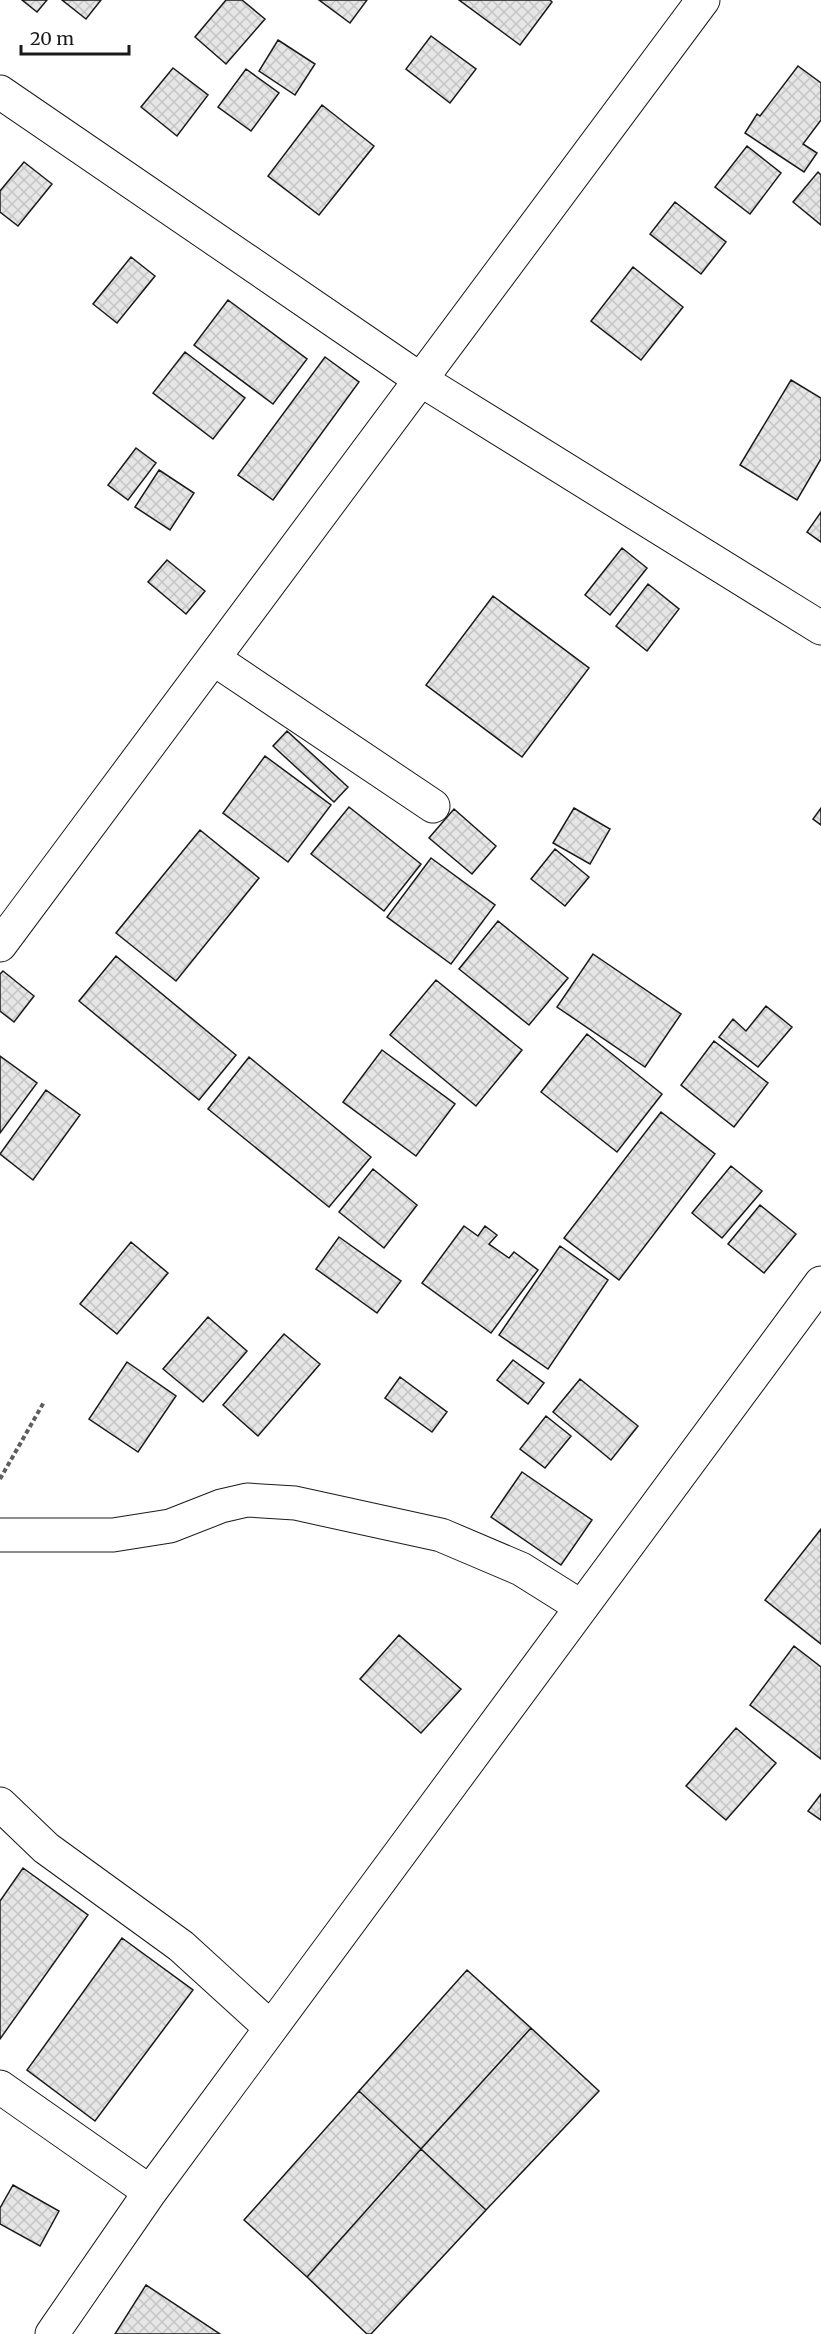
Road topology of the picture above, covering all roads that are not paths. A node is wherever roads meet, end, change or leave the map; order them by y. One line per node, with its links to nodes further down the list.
1 (704, 0): 3 (street)
2 (0, 92): 3 (street)
3 (421, 380): 4 (street); 5 (street)
4 (821, 628)
5 (214, 659): 6 (street); 7 (street)
6 (433, 806)
7 (3, 935)
8 (821, 1282): 10 (street)
9 (0, 1535): 10 (street)
10 (580, 1606): 12 (street)
11 (0, 1804): 12 (street)
12 (271, 2028): 14 (street)
13 (0, 2087): 14 (street)
14 (150, 2192): 15 (street)
15 (52, 2334)

